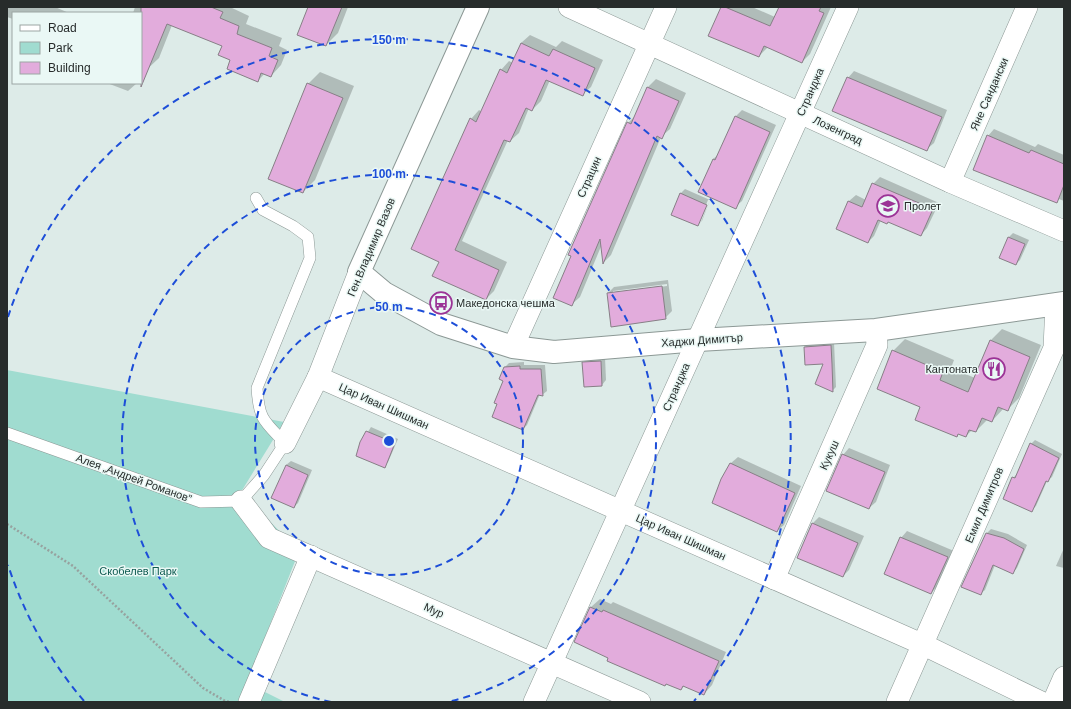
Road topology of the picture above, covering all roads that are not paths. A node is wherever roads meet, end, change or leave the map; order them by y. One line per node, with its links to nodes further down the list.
1 (478, 7): 11 (street, Ген.Владимир Вазов)
2 (570, 7): 6 (street, Лозенград)
3 (666, 7): 6 (street, Страцин)
4 (848, 7): 7 (street, Странджа)
5 (1027, 7): 8 (street, Яне Сандански)
6 (650, 44): 7 (street, Лозенград); 15 (street, Страцин)
7 (801, 113): 8 (street, Лозенград); 14 (street, Странджа)
8 (950, 182): 10 (street, Лозенград)
9 (256, 198): 18 (lane)
10 (1064, 231)
11 (359, 272): 15 (street, Хаджи Димитър); 16 (street, Ген.Владимир Вазов)
12 (1060, 304): 13 (street, Хаджи Димитър); 23 (street, Емил Димитров)
13 (876, 330): 14 (street, Хаджи Димитър); 22 (street, Кукуш)
14 (698, 340): 15 (street, Хаджи Димитър); 20 (street, Странджа)
15 (513, 347)
16 (318, 377): 18 (street, Ген.Владимир Вазов); 20 (street, Цар Иван Шишман)
17 (7, 433): 19 (lane, Алея „Андрей Романов”)
18 (285, 443): 19 (lane)
19 (241, 501): 21 (street, Мур)
20 (621, 511): 22 (street, Цар Иван Шишман); 24 (street, Странджа)
21 (311, 556): 24 (street, Мур); 26 (street)
22 (774, 578): 23 (street, Цар Иван Шишман)
23 (924, 645): 29 (street, Емил Димитров); 30 (street, Цар Иван Шишман)
24 (551, 661): 27 (street, Странджа); 28 (street, Мур)
25 (1064, 677): 31 (street)
26 (249, 702)
27 (534, 702)
28 (640, 702)
29 (897, 702)
30 (1042, 702)
31 (1053, 702)

